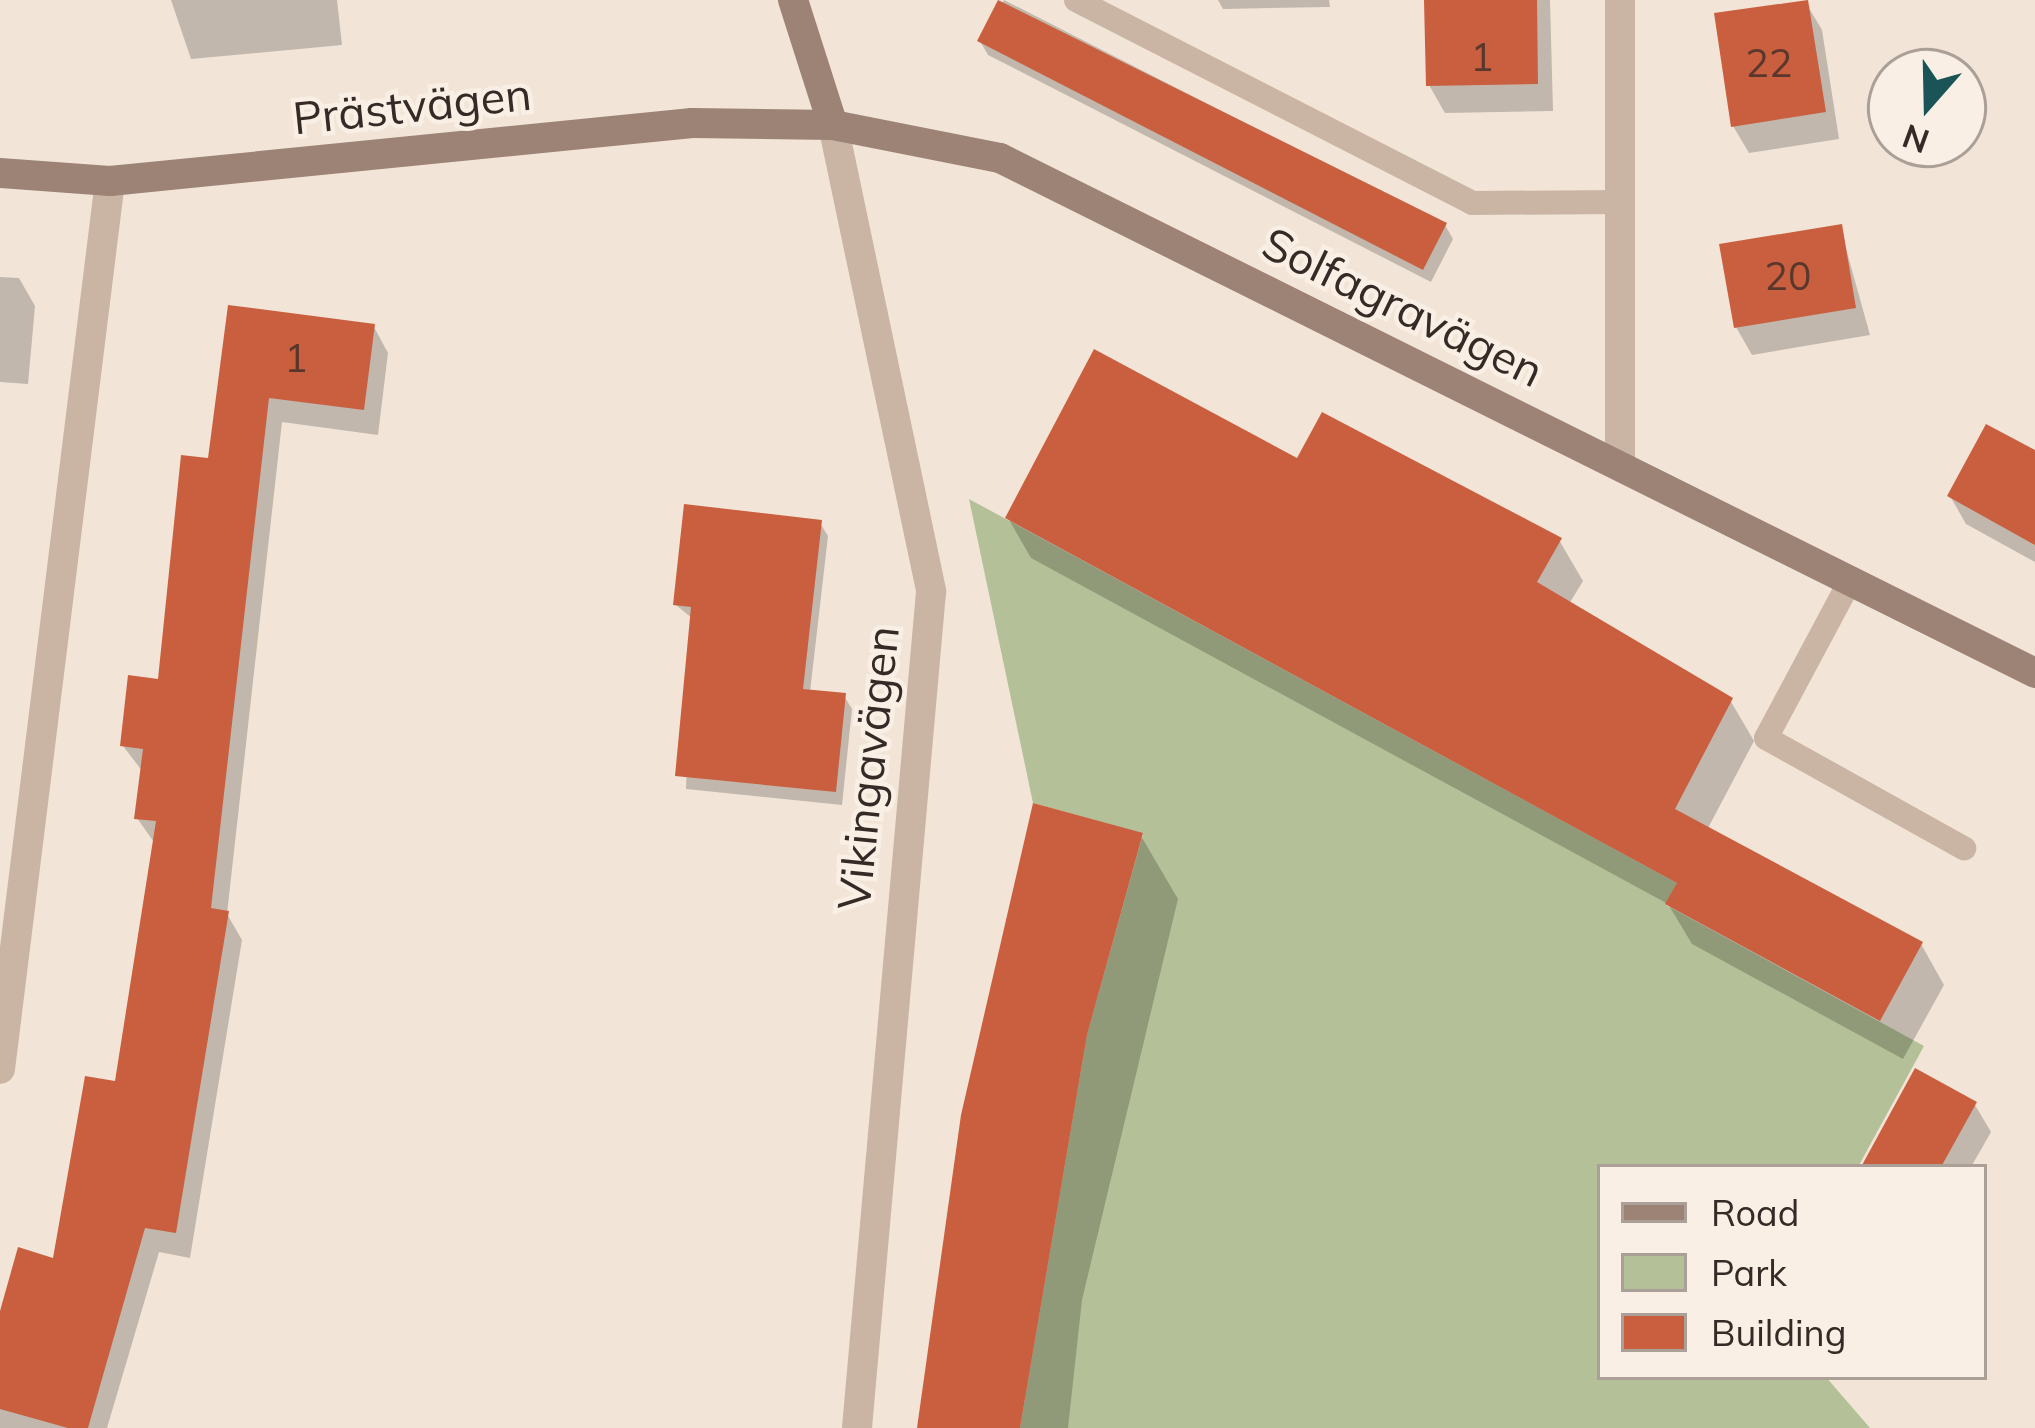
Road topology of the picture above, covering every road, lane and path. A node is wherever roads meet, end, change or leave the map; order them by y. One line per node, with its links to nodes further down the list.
1 (794, 0): 4 (street)
2 (1076, 0): 7 (lane)
3 (1620, 0): 7 (street)
4 (833, 125): 6 (street, Prästvägen); 8 (street, Solfagravägen); 13 (street, Vikingavägen)
5 (0, 172): 6 (street, Prästvägen)
6 (110, 182): 12 (street)
7 (1623, 202): 8 (street)
8 (1620, 464): 9 (street, Solfagravägen)
9 (1850, 581): 10 (street, Solfagravägen); 11 (lane)
10 (2035, 673)
11 (1964, 848)
12 (0, 1070)
13 (857, 1428)

